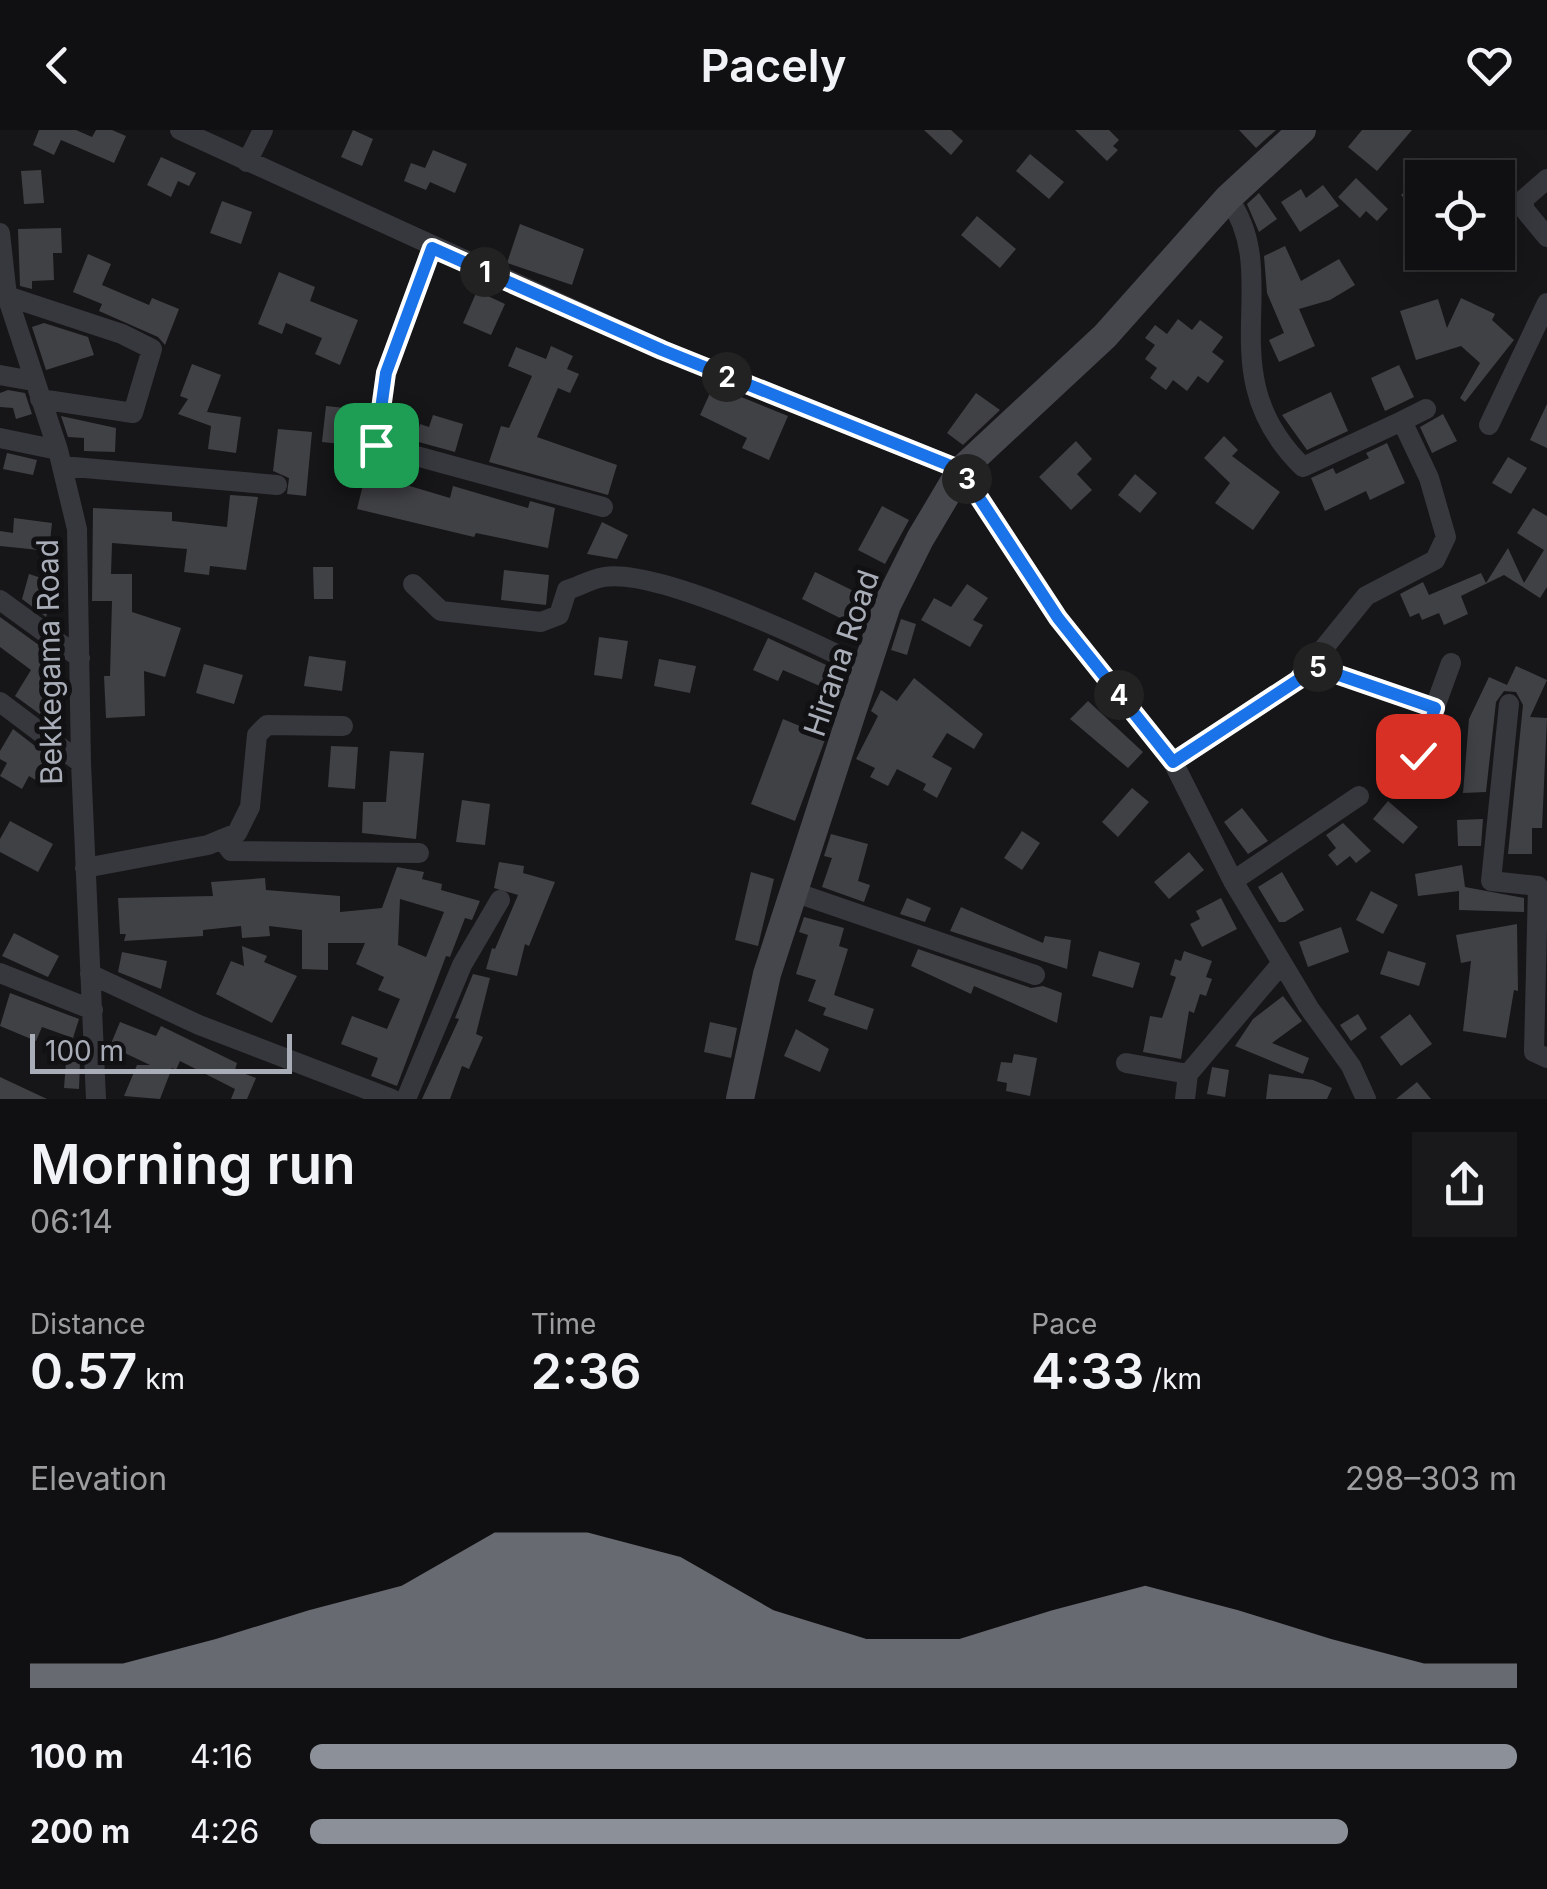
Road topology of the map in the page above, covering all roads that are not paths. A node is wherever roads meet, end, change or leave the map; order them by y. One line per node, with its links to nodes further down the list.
1 (180, 130): 4 (street)
2 (264, 130): 4 (street)
3 (1302, 130): 6 (street, Hirana Road)
4 (248, 162): 9 (street)
5 (1547, 179): 8 (street)
6 (1228, 198): 15 (street); 19 (street, Hirana Road)
7 (0, 234): 10 (street, Bekkegama Road)
8 (1547, 237)
9 (432, 248): 19 (street); 21 (street)
10 (7, 296): 13 (street, Bekkegama Road); 13 (street)
11 (1547, 303): 16 (street)
12 (0, 374): 13 (street)
13 (36, 390): 18 (street, Bekkegama Road)
14 (1426, 410): 15 (street)
15 (1402, 422): 26 (street)
16 (1489, 426)
17 (0, 438): 18 (street)
18 (60, 458): 20 (street); 24 (street, Bekkegama Road)
19 (961, 470): 27 (street, Hirana Road); 33 (street)
20 (278, 484)
21 (602, 506)
22 (413, 584): 27 (street)
23 (0, 600): 24 (street)
24 (80, 658): 34 (street, Bekkegama Road)
25 (1451, 662): 30 (street)
26 (1310, 665): 30 (street); 33 (street)
27 (869, 670): 40 (street, Hirana Road)
28 (0, 702): 34 (street)
29 (1510, 704): 47 (street)
30 (1435, 708): 32 (street)
31 (343, 726): 36 (street)
32 (1418, 756)
33 (1173, 762): 39 (street)
34 (81, 763): 38 (street, Bekkegama Road)
35 (1359, 796): 39 (street)
36 (222, 839): 37 (street); 38 (street)
37 (418, 852)
38 (86, 868): 44 (street, Bekkegama Road)
39 (1233, 882): 42 (street)
40 (794, 892): 45 (street); 53 (street, Hirana Road)
41 (500, 900): 52 (street)
42 (1282, 963): 49 (street); 55 (street)
43 (0, 973): 46 (street)
44 (90, 974): 46 (street, Bekkegama Road); 51 (street)
45 (1036, 974)
46 (93, 1010): 50 (street, Bekkegama Road)
47 (1547, 1058)
48 (1126, 1064): 49 (street)
49 (1188, 1074): 54 (street)
50 (96, 1099)
51 (392, 1099)
52 (406, 1099)
53 (740, 1099)
54 (1185, 1099)
55 (1366, 1099)

